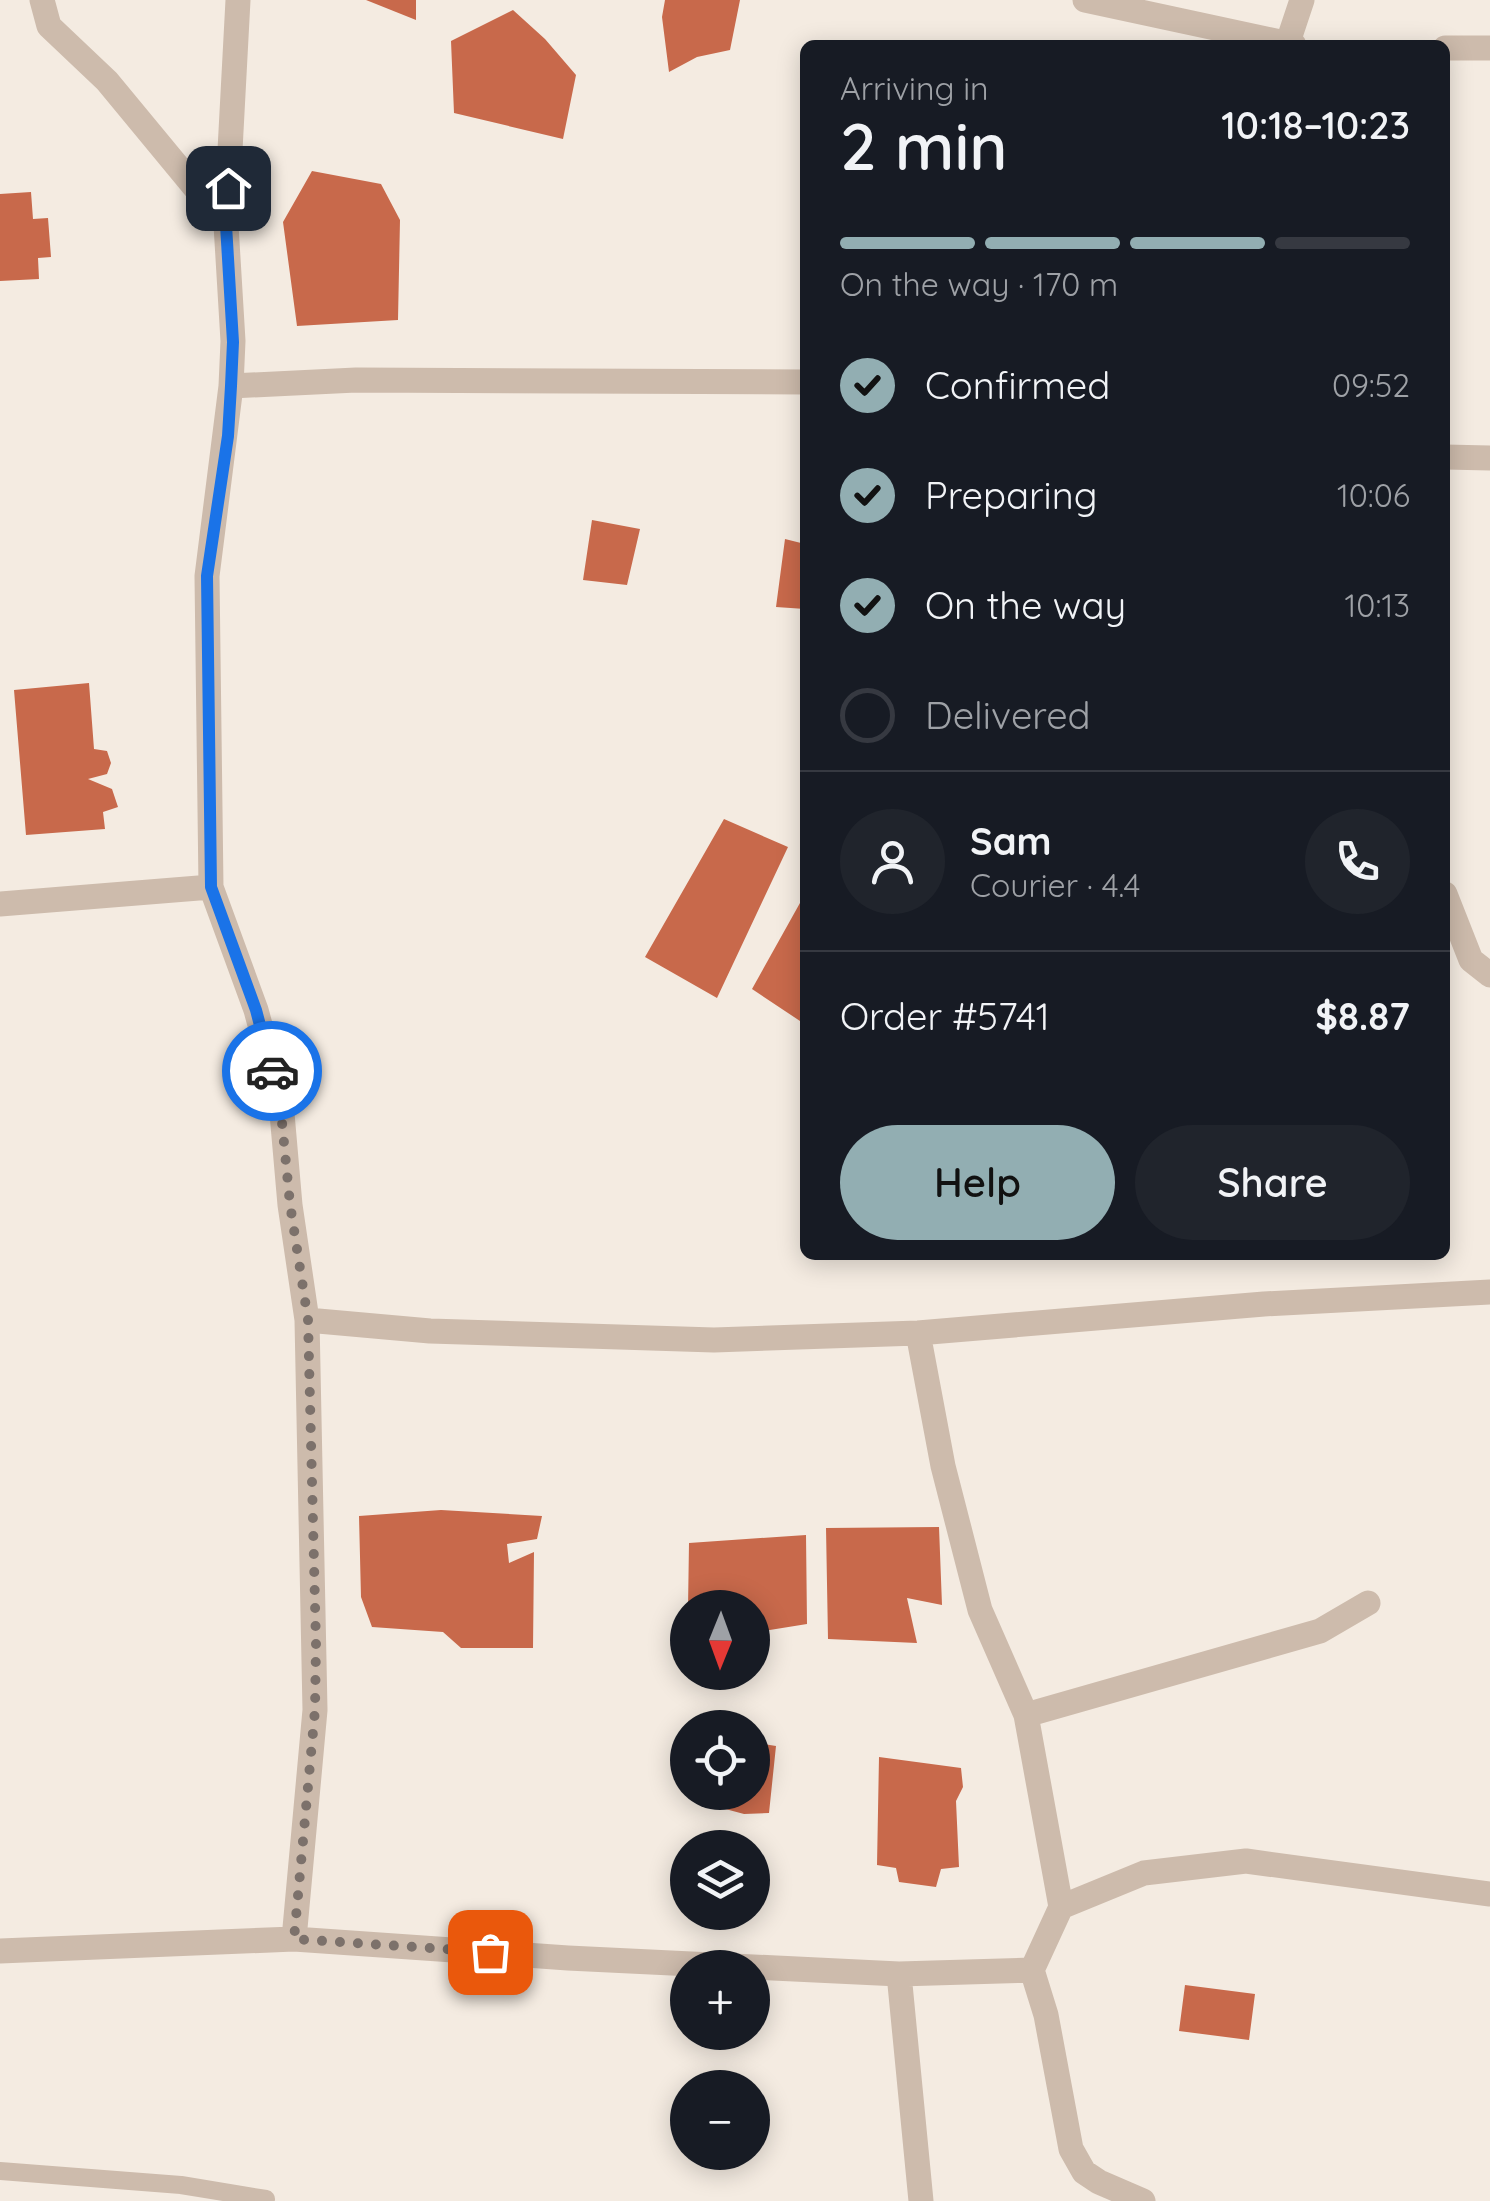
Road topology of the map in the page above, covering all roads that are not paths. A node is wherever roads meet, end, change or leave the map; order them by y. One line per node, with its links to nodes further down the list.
1 (42, 0): 9 (street)
2 (238, 0): 9 (street)
3 (1086, 0): 5 (street)
4 (1302, 0): 6 (street)
5 (1266, 40)
6 (1290, 40)
7 (1450, 48): 8 (street)
8 (1490, 48)
9 (226, 225): 11 (street)
10 (800, 382): 11 (street)
11 (231, 386): 14 (street)
12 (1450, 457): 13 (street)
13 (1490, 458)
14 (211, 887): 15 (street); 19 (street)
15 (0, 904)
16 (1450, 907): 17 (street)
17 (1490, 975)
18 (1490, 1292): 20 (street)
19 (308, 1320): 20 (street); 25 (street)
20 (918, 1333): 22 (street)
21 (1368, 1603): 22 (street)
22 (1026, 1716): 24 (street)
23 (1490, 1894): 24 (street)
24 (1061, 1907): 27 (street)
25 (294, 1939): 26 (street); 28 (street)
26 (0, 1952)
27 (1032, 1970): 28 (street); 32 (street)
28 (899, 1974): 31 (street)
29 (0, 2171): 30 (lane)
30 (266, 2199)
31 (921, 2201)
32 (1142, 2201)

